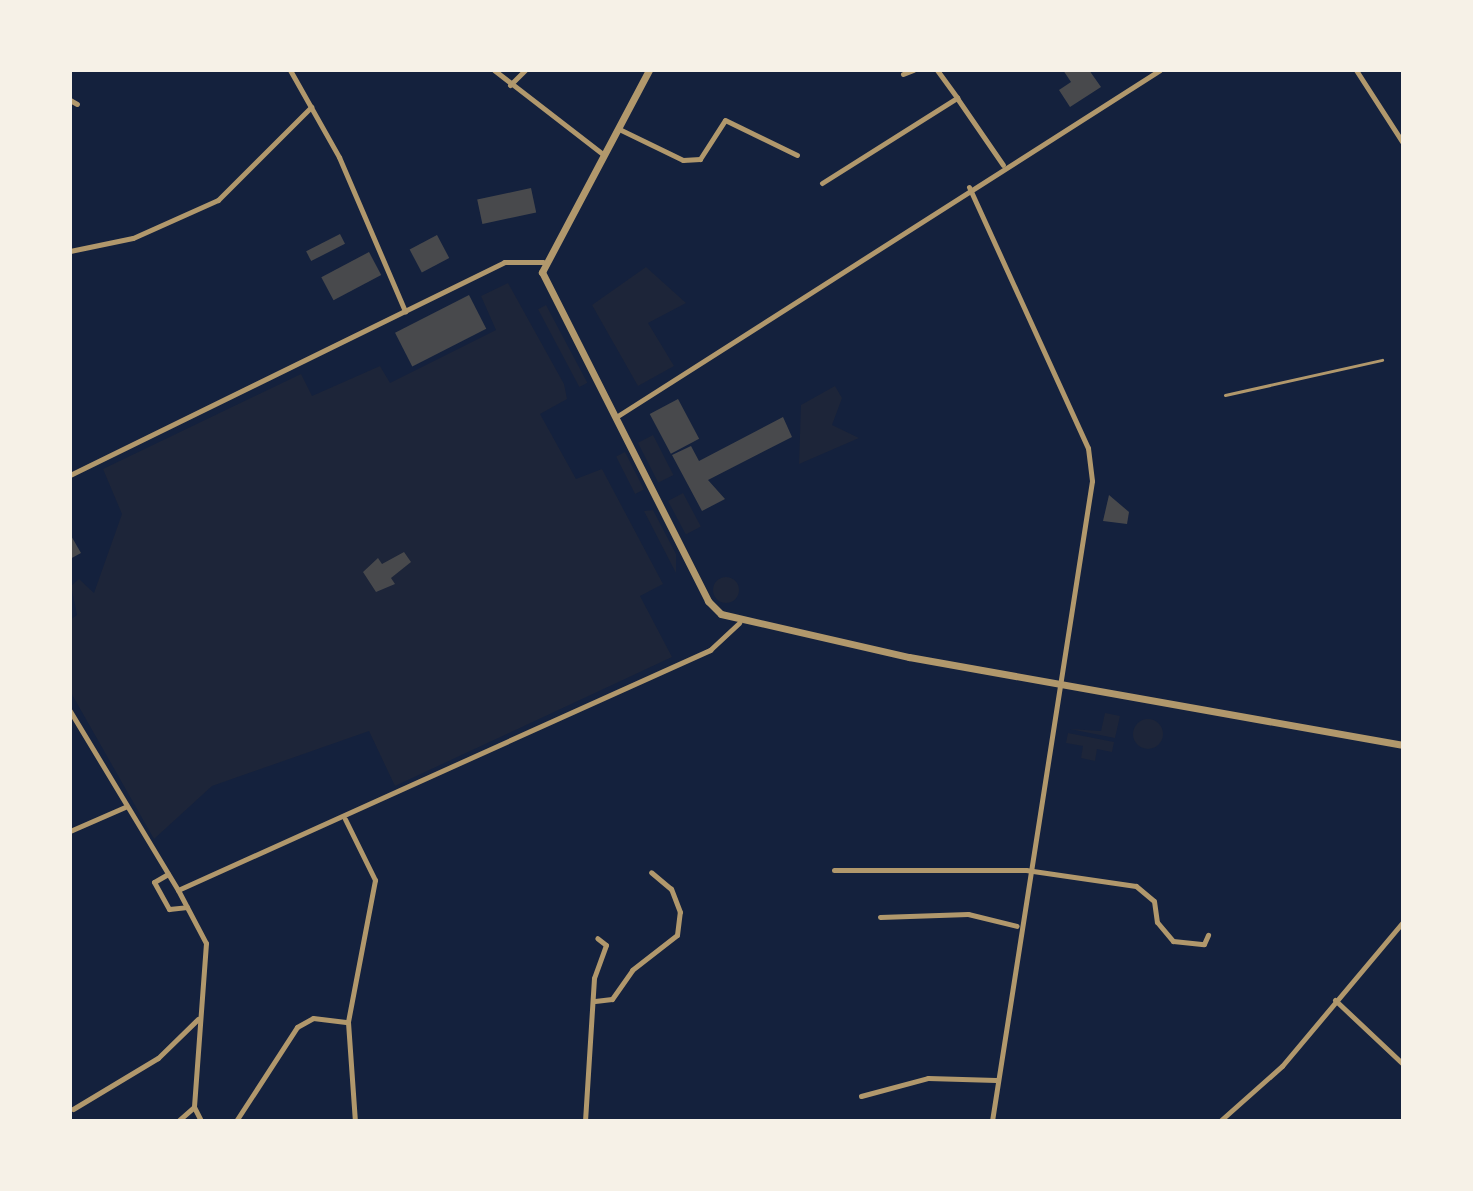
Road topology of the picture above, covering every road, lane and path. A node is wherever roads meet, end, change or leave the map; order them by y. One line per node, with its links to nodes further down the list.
1 (290, 70): 14 (street)
2 (494, 70): 10 (street)
3 (525, 70): 10 (street)
4 (649, 70): 15 (street)
5 (913, 70): 9 (street)
6 (937, 70): 11 (street)
7 (1160, 70): 19 (street)
8 (1356, 70): 16 (street)
9 (903, 74)
10 (510, 85): 18 (street)
11 (957, 98): 19 (street); 20 (street)
12 (70, 100): 13 (street)
13 (77, 104)
14 (311, 107): 22 (street); 24 (street)
15 (619, 129): 17 (street); 18 (street)
16 (1403, 143)
17 (797, 155)
18 (605, 156): 23 (street)
19 (1003, 165): 21 (street)
20 (822, 183)
21 (969, 187): 27 (street); 30 (street)
22 (70, 251)
23 (543, 262): 24 (street); 27 (street)
24 (405, 311): 28 (street)
25 (1382, 360): 26 (lane)
26 (1225, 395)
27 (616, 417): 29 (street)
28 (70, 475)
29 (739, 623): 30 (street); 34 (street)
30 (1058, 685): 32 (street); 37 (street)
31 (70, 711): 33 (street)
32 (1403, 745)
33 (125, 807): 35 (street); 39 (street)
34 (345, 819): 40 (street); 50 (street)
35 (70, 831)
36 (834, 870): 37 (street)
37 (1026, 870): 44 (street); 45 (street)
38 (651, 872): 48 (street)
39 (168, 874): 40 (street); 41 (street)
40 (178, 890): 41 (street)
41 (187, 907): 49 (street)
42 (880, 917): 44 (street)
43 (1403, 922): 47 (street)
44 (1018, 926): 52 (street)
45 (1208, 935)
46 (597, 938): 48 (street)
47 (1335, 1000): 51 (street); 62 (street)
48 (595, 1001): 60 (street)
49 (199, 1018): 54 (street); 55 (street)
50 (348, 1022): 58 (street); 59 (street)
51 (1403, 1064)
52 (996, 1080): 53 (street); 61 (street)
53 (861, 1096)
54 (194, 1107): 56 (street); 57 (street)
55 (73, 1109)
56 (178, 1121)
57 (201, 1121)
58 (236, 1121)
59 (355, 1121)
60 (585, 1121)
61 (992, 1121)
62 (1220, 1121)

